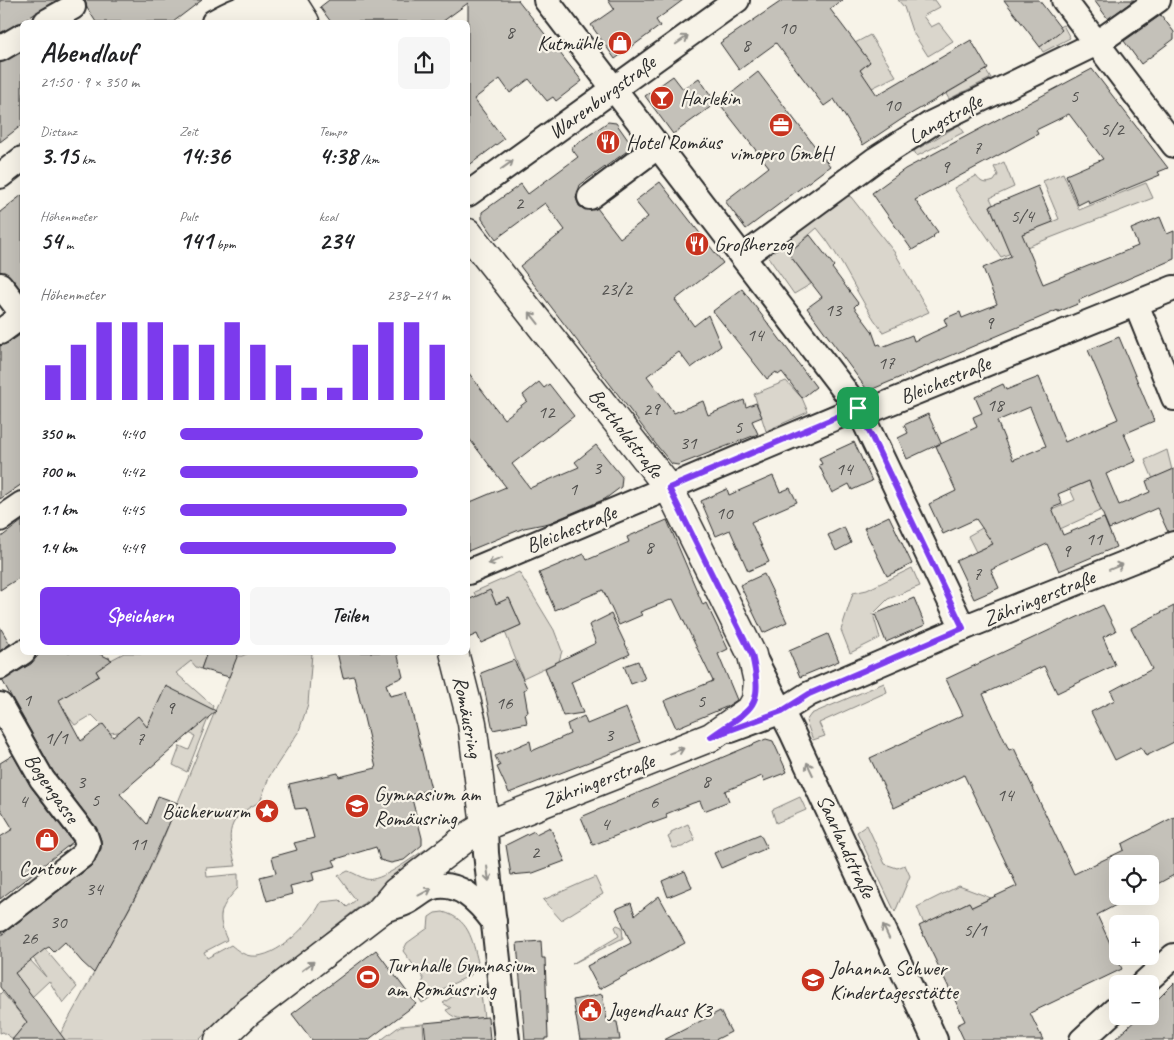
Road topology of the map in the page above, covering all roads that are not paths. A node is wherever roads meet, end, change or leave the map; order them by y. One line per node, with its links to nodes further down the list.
1 (737, 0): 13 (street, Warenburgstraße, one-way to 1)
2 (1064, 0): 11 (street)
3 (1158, 0): 11 (street, Langstraße)
4 (548, 2): 13 (street)
5 (261, 8): 7 (street); 9 (street)
6 (79, 10): 8 (street)
7 (299, 13)
8 (52, 20)
9 (217, 20)
10 (20, 37): 12 (street)
11 (1097, 43): 14 (street); 21 (street, Langstraße)
12 (0, 49)
13 (612, 89): 15 (street); 18 (street, Warenburgstraße, one-way to 13)
14 (1174, 145)
15 (657, 147): 19 (street); 21 (street)
16 (20, 161): 17 (street)
17 (0, 176)
18 (470, 193)
19 (590, 197)
20 (470, 236): 28 (main road, Bertholdstraße, one-way to 20)
21 (743, 257): 27 (street)
22 (0, 285): 25 (street)
23 (1174, 288): 24 (street, Bleichestraße)
24 (1136, 304): 26 (street); 27 (street, Bleichestraße)
25 (14, 324)
26 (1174, 398)
27 (858, 408): 28 (street, Bleichestraße); 33 (street)
28 (669, 488): 32 (street, Bleichestraße, one-way to 32); 36 (main road, Bertholdstraße)
29 (20, 505): 30 (street)
30 (0, 519)
31 (1174, 544): 33 (street, Zähringerstraße, one-way to 31)
32 (470, 571)
33 (963, 628): 39 (street, Zähringerstraße)
34 (20, 654): 37 (street)
35 (455, 655): 41 (main road, Romäusring)
36 (752, 655): 39 (street, Saarlandstraße); 40 (main road, Zähringerstraße)
37 (0, 667)
38 (0, 705): 43 (street, Bogengasse)
39 (782, 711): 40 (street, Zähringerstraße); 50 (street, Saarlandstraße, one-way to 39)
40 (711, 737): 41 (main road, Zähringerstraße, one-way to 40)
41 (485, 826): 42 (main road); 44 (street, one-way to 44)
42 (381, 910): 44 (street, one-way to 44); 48 (main road, one-way to 42)
43 (0, 919)
44 (494, 922): 49 (street)
45 (1174, 956): 46 (street)
46 (1153, 975)
47 (1109, 1015): 51 (street)
48 (219, 1040)
49 (507, 1040)
50 (936, 1040)
51 (1082, 1040)

